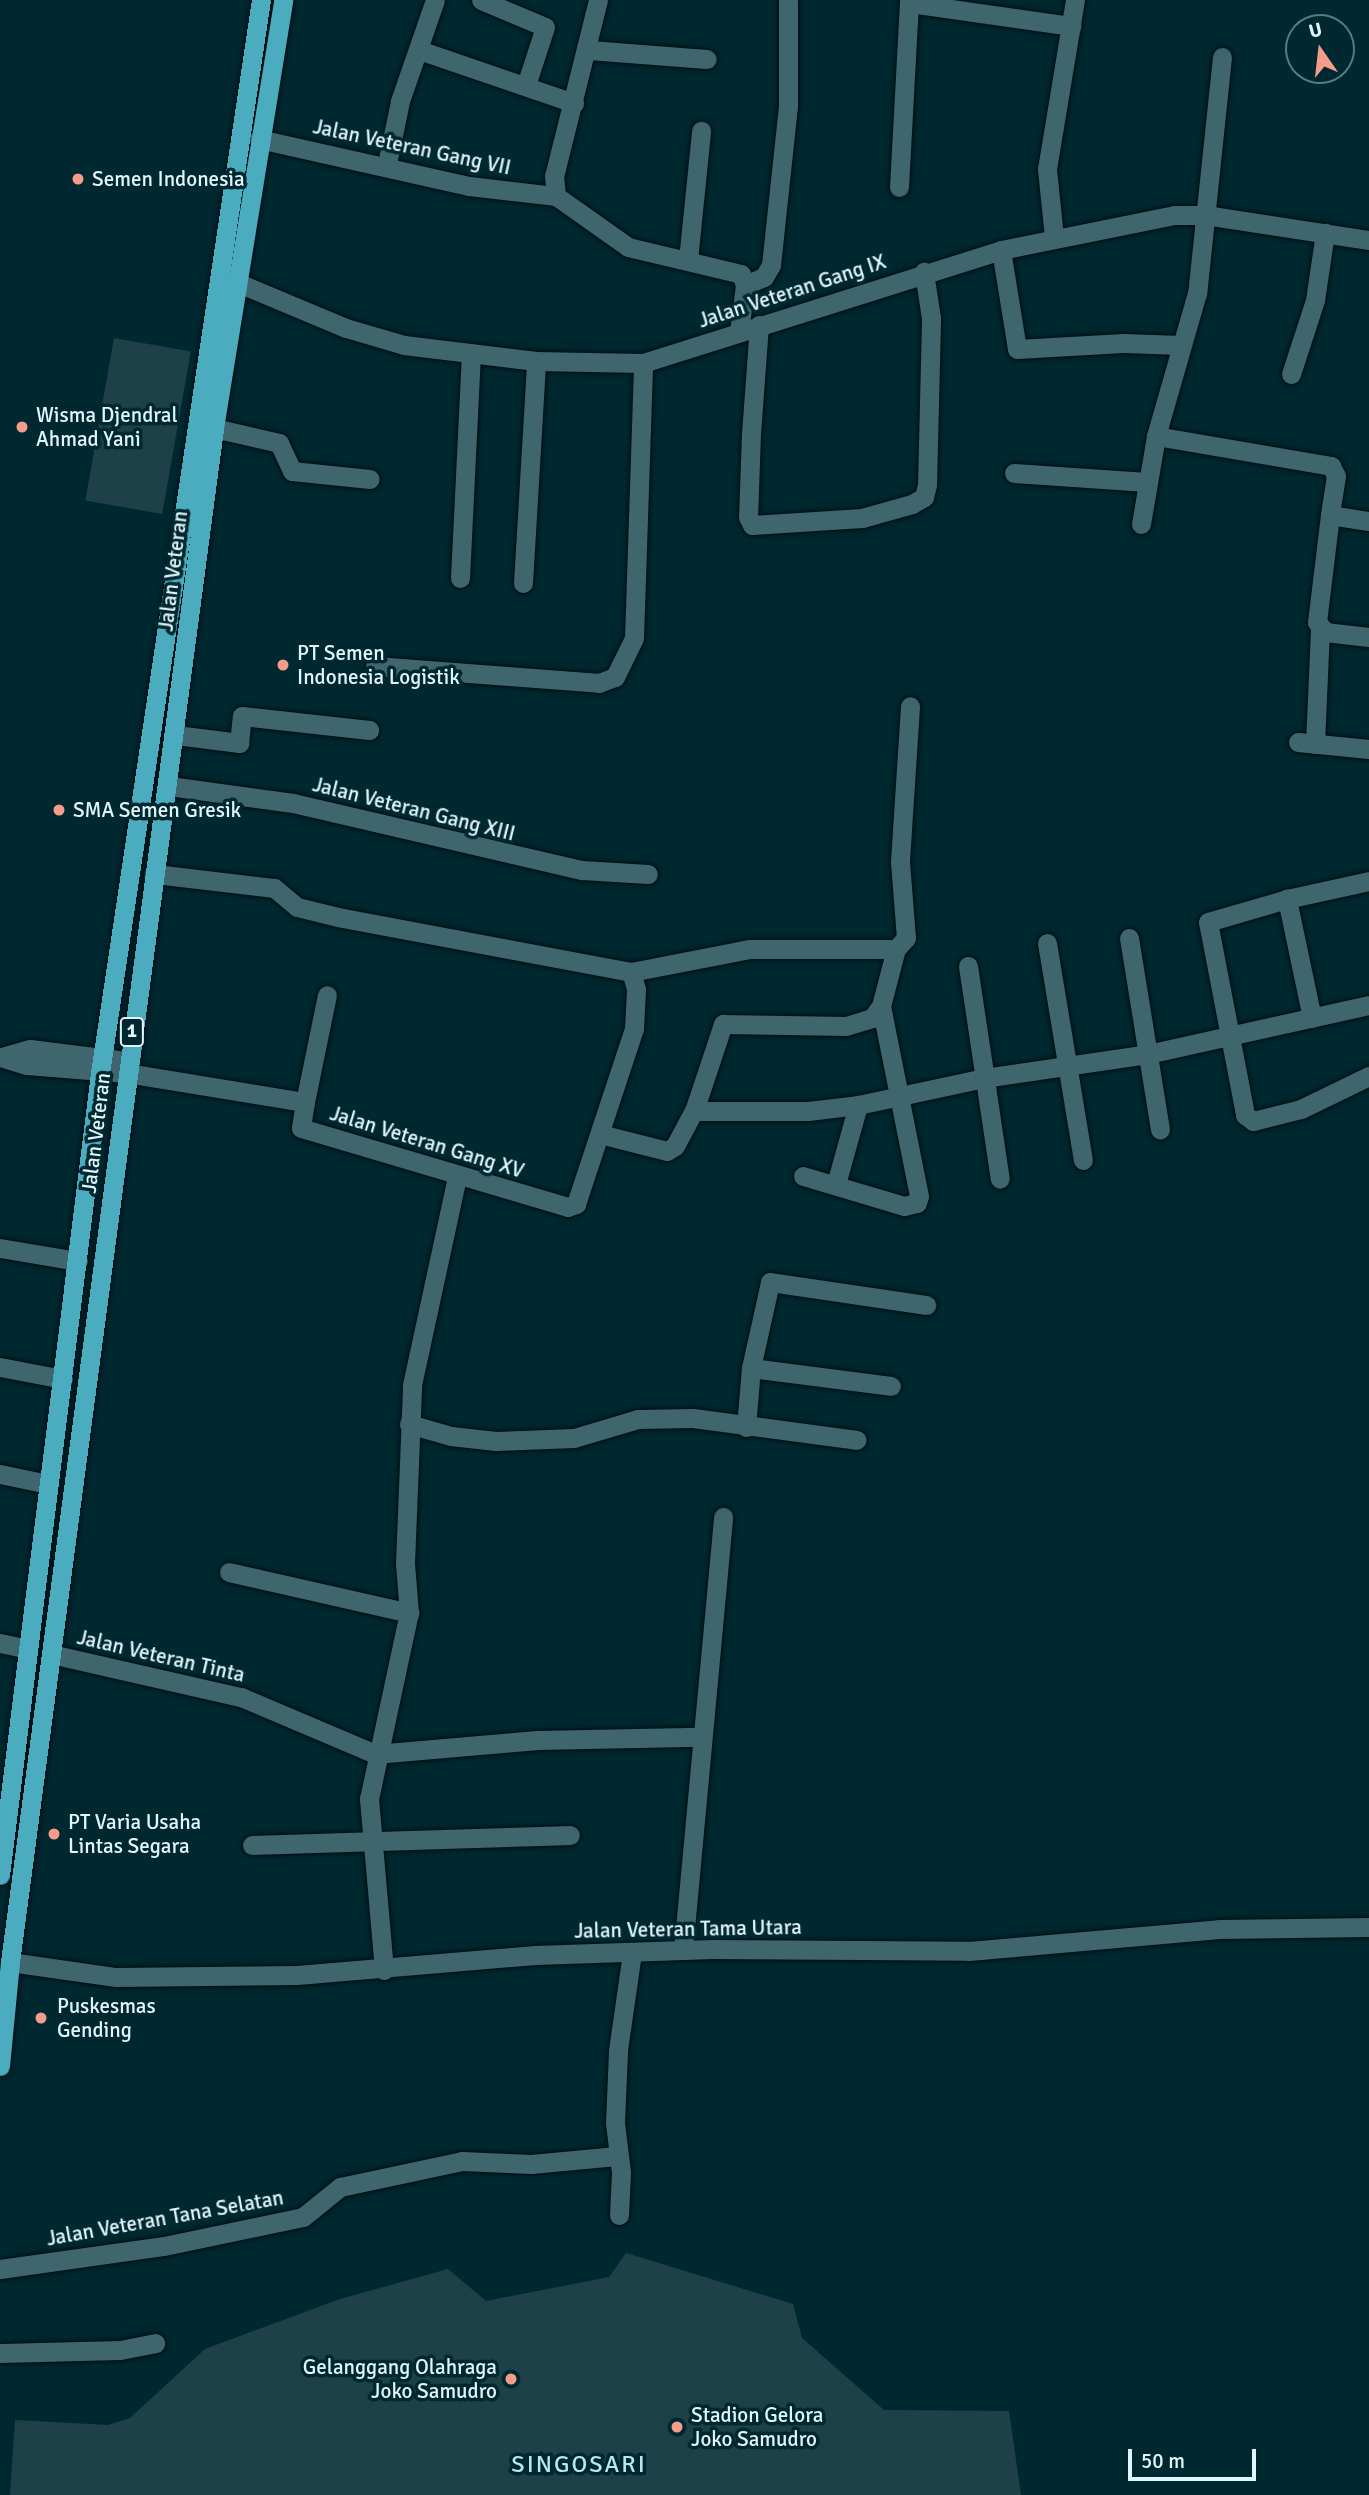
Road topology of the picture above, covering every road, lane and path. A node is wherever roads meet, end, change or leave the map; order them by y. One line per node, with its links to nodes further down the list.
1 (261, 0): 72 (highway, Jalan Veteran / 1)
2 (283, 0): 17 (highway, Jalan Veteran / 1)
3 (435, 0): 10 (street)
4 (481, 0): 14 (street)
5 (598, 0): 11 (street)
6 (788, 0): 29 (street)
7 (1075, 0): 9 (street)
8 (909, 1): 9 (street); 19 (street)
9 (1071, 26): 23 (street)
10 (419, 50): 14 (street); 18 (street)
11 (589, 50): 13 (street); 15 (street)
12 (1222, 57): 21 (street)
13 (708, 59)
14 (526, 85): 15 (street)
15 (574, 103): 20 (street)
16 (701, 131): 26 (street)
17 (259, 139): 18 (street, Jalan Veteran Gang VII); 28 (highway, Jalan Veteran / 1)
18 (387, 164): 20 (street, Jalan Veteran Gang VII)
19 (898, 187)
20 (556, 196): 26 (street)
21 (1205, 215): 22 (street, Jalan Veteran Gang IX); 23 (street, Jalan Veteran Gang IX); 32 (street)
22 (1325, 233): 24 (street, Jalan Veteran Gang IX); 36 (street)
23 (1054, 237): 25 (street, Jalan Veteran Gang IX)
24 (1369, 240)
25 (1001, 250): 27 (street, Jalan Veteran Gang IX); 32 (street)
26 (688, 260): 29 (street)
27 (924, 272): 30 (street, Jalan Veteran Gang IX); 30 (street)
28 (236, 282): 33 (street, Jalan Veteran Gang IX); 37 (highway, Jalan Veteran / 1)
29 (745, 285): 31 (street)
30 (759, 325): 31 (street, Jalan Veteran Gang IX)
31 (739, 332): 35 (street, Jalan Veteran Gang IX)
32 (1181, 345): 38 (street)
33 (471, 356): 34 (street, Jalan Veteran Gang IX); 45 (street)
34 (536, 361): 35 (street, Jalan Veteran Gang IX); 46 (street)
35 (643, 363): 49 (street)
36 (1291, 374)
37 (214, 428): 40 (street); 52 (highway, Jalan Veteran / 1)
38 (1156, 436): 41 (street); 42 (street)
39 (1014, 473): 41 (street)
40 (370, 479)
41 (1147, 482): 44 (street)
42 (1330, 515): 43 (street); 47 (street)
43 (1369, 521)
44 (1141, 524)
45 (460, 578)
46 (523, 583)
47 (1320, 630): 48 (street); 53 (street)
48 (1369, 637)
49 (375, 666)
50 (910, 706): 61 (street)
51 (369, 730): 52 (street)
52 (176, 735): 54 (highway, Jalan Veteran / 1)
53 (1369, 749)
54 (169, 786): 55 (highway, Jalan Veteran / 1); 56 (street, Jalan Veteran Gang XIII)
55 (154, 874): 63 (street); 73 (highway, Jalan Veteran / 1)
56 (648, 874)
57 (1369, 881): 58 (street)
58 (1287, 899): 67 (street); 68 (street)
59 (1129, 938): 69 (street)
60 (1047, 943): 71 (street)
61 (897, 949): 63 (street); 65 (street)
62 (968, 966): 75 (street)
63 (631, 972): 81 (street)
64 (327, 995): 77 (street)
65 (881, 1006): 76 (street); 79 (street)
66 (1369, 1006): 67 (street)
67 (1312, 1018): 68 (street)
68 (1227, 1038): 69 (street); 74 (street)
69 (1148, 1054): 71 (street); 80 (street)
70 (1, 1057): 72 (street, Jalan Veteran Gang XV)
71 (1065, 1064): 75 (street); 82 (street)
72 (101, 1066): 73 (street, Jalan Veteran Gang XV); 88 (highway, Jalan Veteran / 1)
73 (127, 1068): 77 (street, Jalan Veteran Gang XV); 104 (highway, Jalan Veteran / 1)
74 (1369, 1076)
75 (984, 1078): 76 (street); 85 (street)
76 (898, 1098): 78 (street); 86 (street)
77 (305, 1102): 83 (street, Jalan Veteran Gang XV)
78 (858, 1105): 79 (street); 86 (street)
79 (694, 1111): 81 (street)
80 (1160, 1130)
81 (600, 1134): 83 (street, Jalan Veteran Gang XV)
82 (1083, 1160)
83 (457, 1176): 94 (street)
84 (803, 1176): 86 (street)
85 (1000, 1180)
86 (836, 1184)
87 (0, 1248): 88 (street)
88 (78, 1261): 92 (highway, Jalan Veteran / 1)
89 (926, 1305): 91 (street)
90 (0, 1367): 92 (street)
91 (751, 1368): 93 (street); 95 (street)
92 (64, 1379): 98 (highway, Jalan Veteran / 1)
93 (891, 1386)
94 (409, 1424): 95 (street); 101 (street)
95 (746, 1427): 96 (street)
96 (857, 1440)
97 (0, 1474): 98 (street)
98 (48, 1484): 103 (highway, Jalan Veteran / 1)
99 (723, 1517): 105 (street)
100 (229, 1572): 101 (street)
101 (409, 1613): 106 (street)
102 (0, 1643): 103 (street)
103 (27, 1649): 110 (highway, Jalan Veteran / 1)
104 (51, 1654): 106 (street, Jalan Veteran Tinta); 114 (highway, Jalan Veteran / 1)
105 (699, 1737): 106 (street); 112 (street)
106 (375, 1754): 108 (street)
107 (570, 1835): 108 (street)
108 (372, 1842): 109 (street); 115 (street)
109 (252, 1845)
110 (0, 1875)
111 (1369, 1927): 112 (street, Jalan Veteran Tama Utara)
112 (683, 1950): 113 (street, Jalan Veteran Tama Utara)
113 (632, 1953): 115 (street, Jalan Veteran Tama Utara); 117 (street)
114 (10, 1962): 115 (street, Jalan Veteran Tama Utara); 116 (highway, Jalan Veteran / 1)
115 (384, 1970)
116 (0, 2066)
117 (617, 2155): 118 (street); 119 (street, Jalan Veteran Tana Selatan)
118 (619, 2215)
119 (0, 2269)
120 (155, 2343): 121 (street)
121 (0, 2353)

